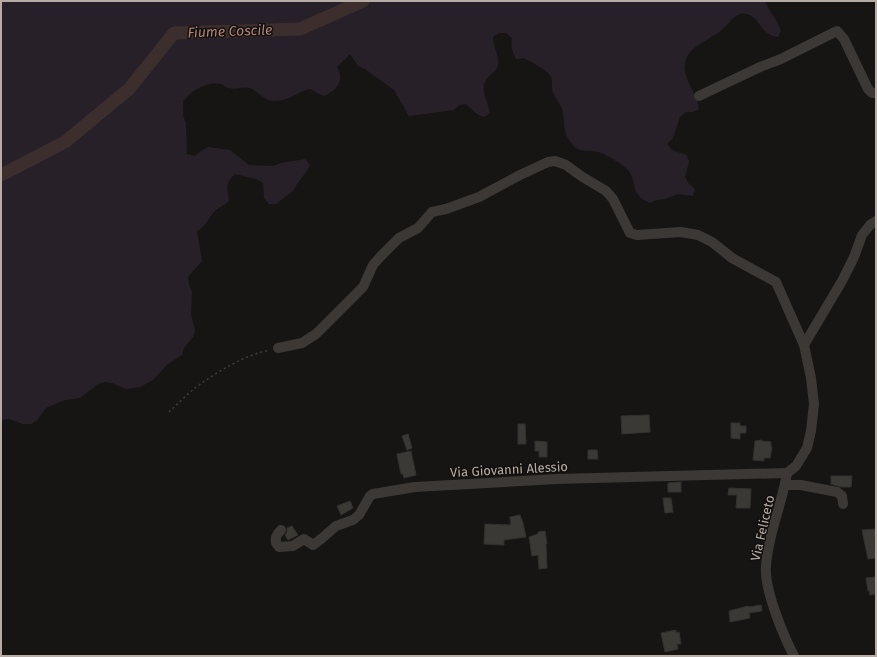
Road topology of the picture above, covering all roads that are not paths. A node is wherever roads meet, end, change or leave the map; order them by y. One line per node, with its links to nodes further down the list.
1 (876, 93): 2 (street)
2 (699, 96)
3 (876, 222): 4 (street)
4 (804, 345): 5 (street); 6 (street)
5 (278, 348)
6 (786, 473): 7 (street, Via Feliceto); 9 (street, Via Giovanni Alessio)
7 (785, 485): 8 (street); 10 (street, Via Feliceto)
8 (843, 504)
9 (281, 530)
10 (794, 656)

